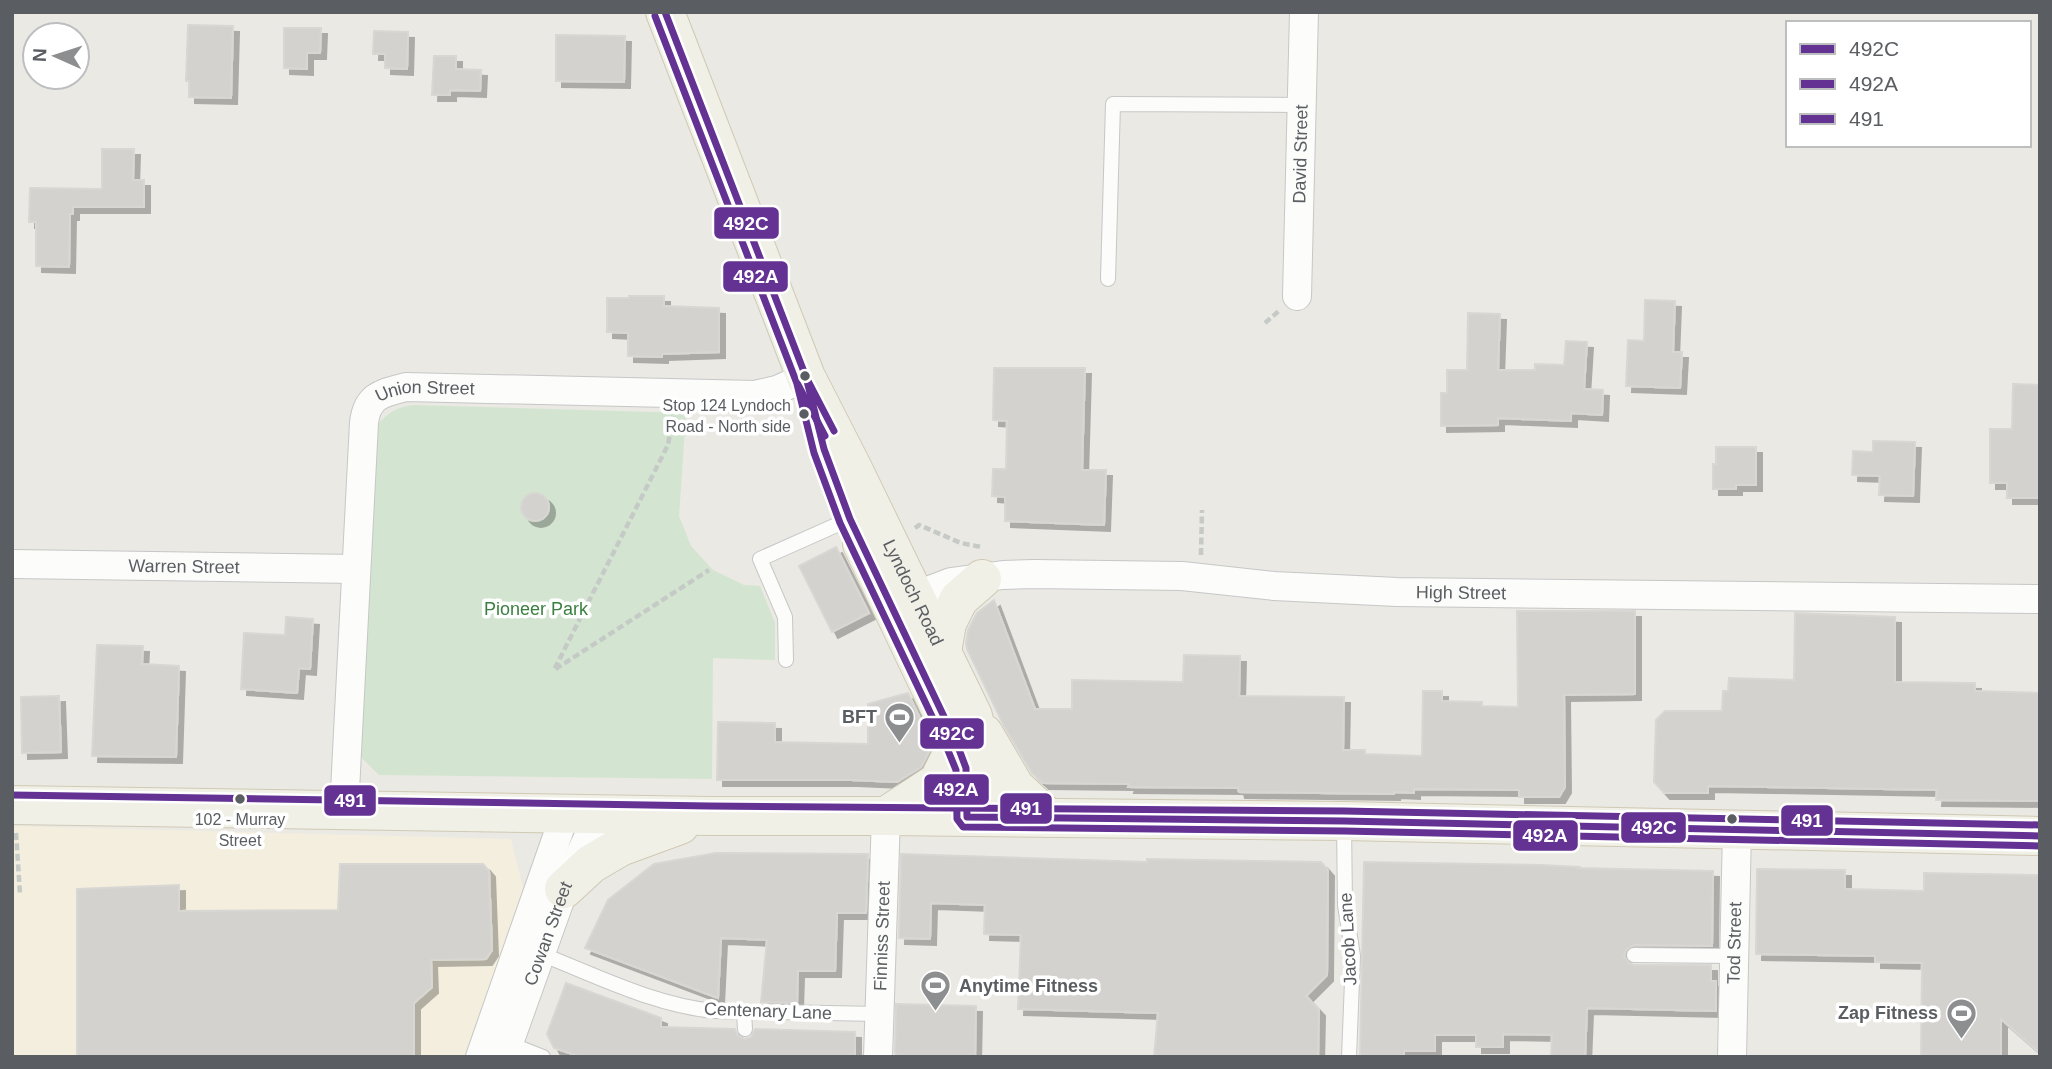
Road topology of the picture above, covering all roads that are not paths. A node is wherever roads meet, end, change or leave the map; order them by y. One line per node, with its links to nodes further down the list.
1 (665, 12): 6 (main road, Lyndoch Road)
2 (1304, 12): 3 (street, David Street)
3 (1302, 105): 4 (lane); 5 (street, David Street)
4 (1108, 279)
5 (1297, 296)
6 (806, 377): 7 (main road, Lyndoch Road); 9 (street, Union Street); 12 (main road, Lyndoch Road)
7 (850, 519): 12 (main road, Lyndoch Road); 14 (lane)
8 (12, 564): 9 (street, Warren Street)
9 (356, 569): 16 (street, Union Street)
10 (982, 579): 11 (street, High Street); 12 (street, High Street); 13 (main road)
11 (2040, 599)
12 (903, 601): 13 (main road, Lyndoch Road); 15 (main road, Lyndoch Road)
13 (942, 652): 15 (main road, Lyndoch Road)
14 (786, 660)
15 (965, 730): 20 (main road); 21 (main road, Lyndoch Road); 22 (main road)
16 (344, 810): 17 (main road); 23 (main road)
17 (509, 813): 18 (main road); 27 (street, Cowan Street)
18 (582, 814): 19 (main road); 27 (street, Cowan Street)
19 (709, 816): 20 (main road); 27 (main road)
20 (886, 816): 21 (main road); 32 (street, Finniss Street)
21 (975, 817): 22 (main road)
22 (1048, 818): 24 (main road)
23 (14, 819)
24 (1344, 821): 25 (main road); 37 (lane, Jacob Lane)
25 (1737, 829): 26 (main road); 30 (street, Tod Street)
26 (2040, 836)
27 (557, 874): 28 (street, Cowan Street); 34 (street, Cowan Street)
28 (541, 954): 31 (lane, Centenary Lane); 34 (street, Cowan Street)
29 (1634, 955): 30 (lane)
30 (1734, 956): 38 (street, Tod Street)
31 (744, 1012): 32 (lane, Centenary Lane); 33 (lane)
32 (880, 1014): 36 (street, Finniss Street)
33 (745, 1029)
34 (495, 1048): 35 (lane)
35 (543, 1057)
36 (878, 1057)
37 (1349, 1057)
38 (1732, 1057)

